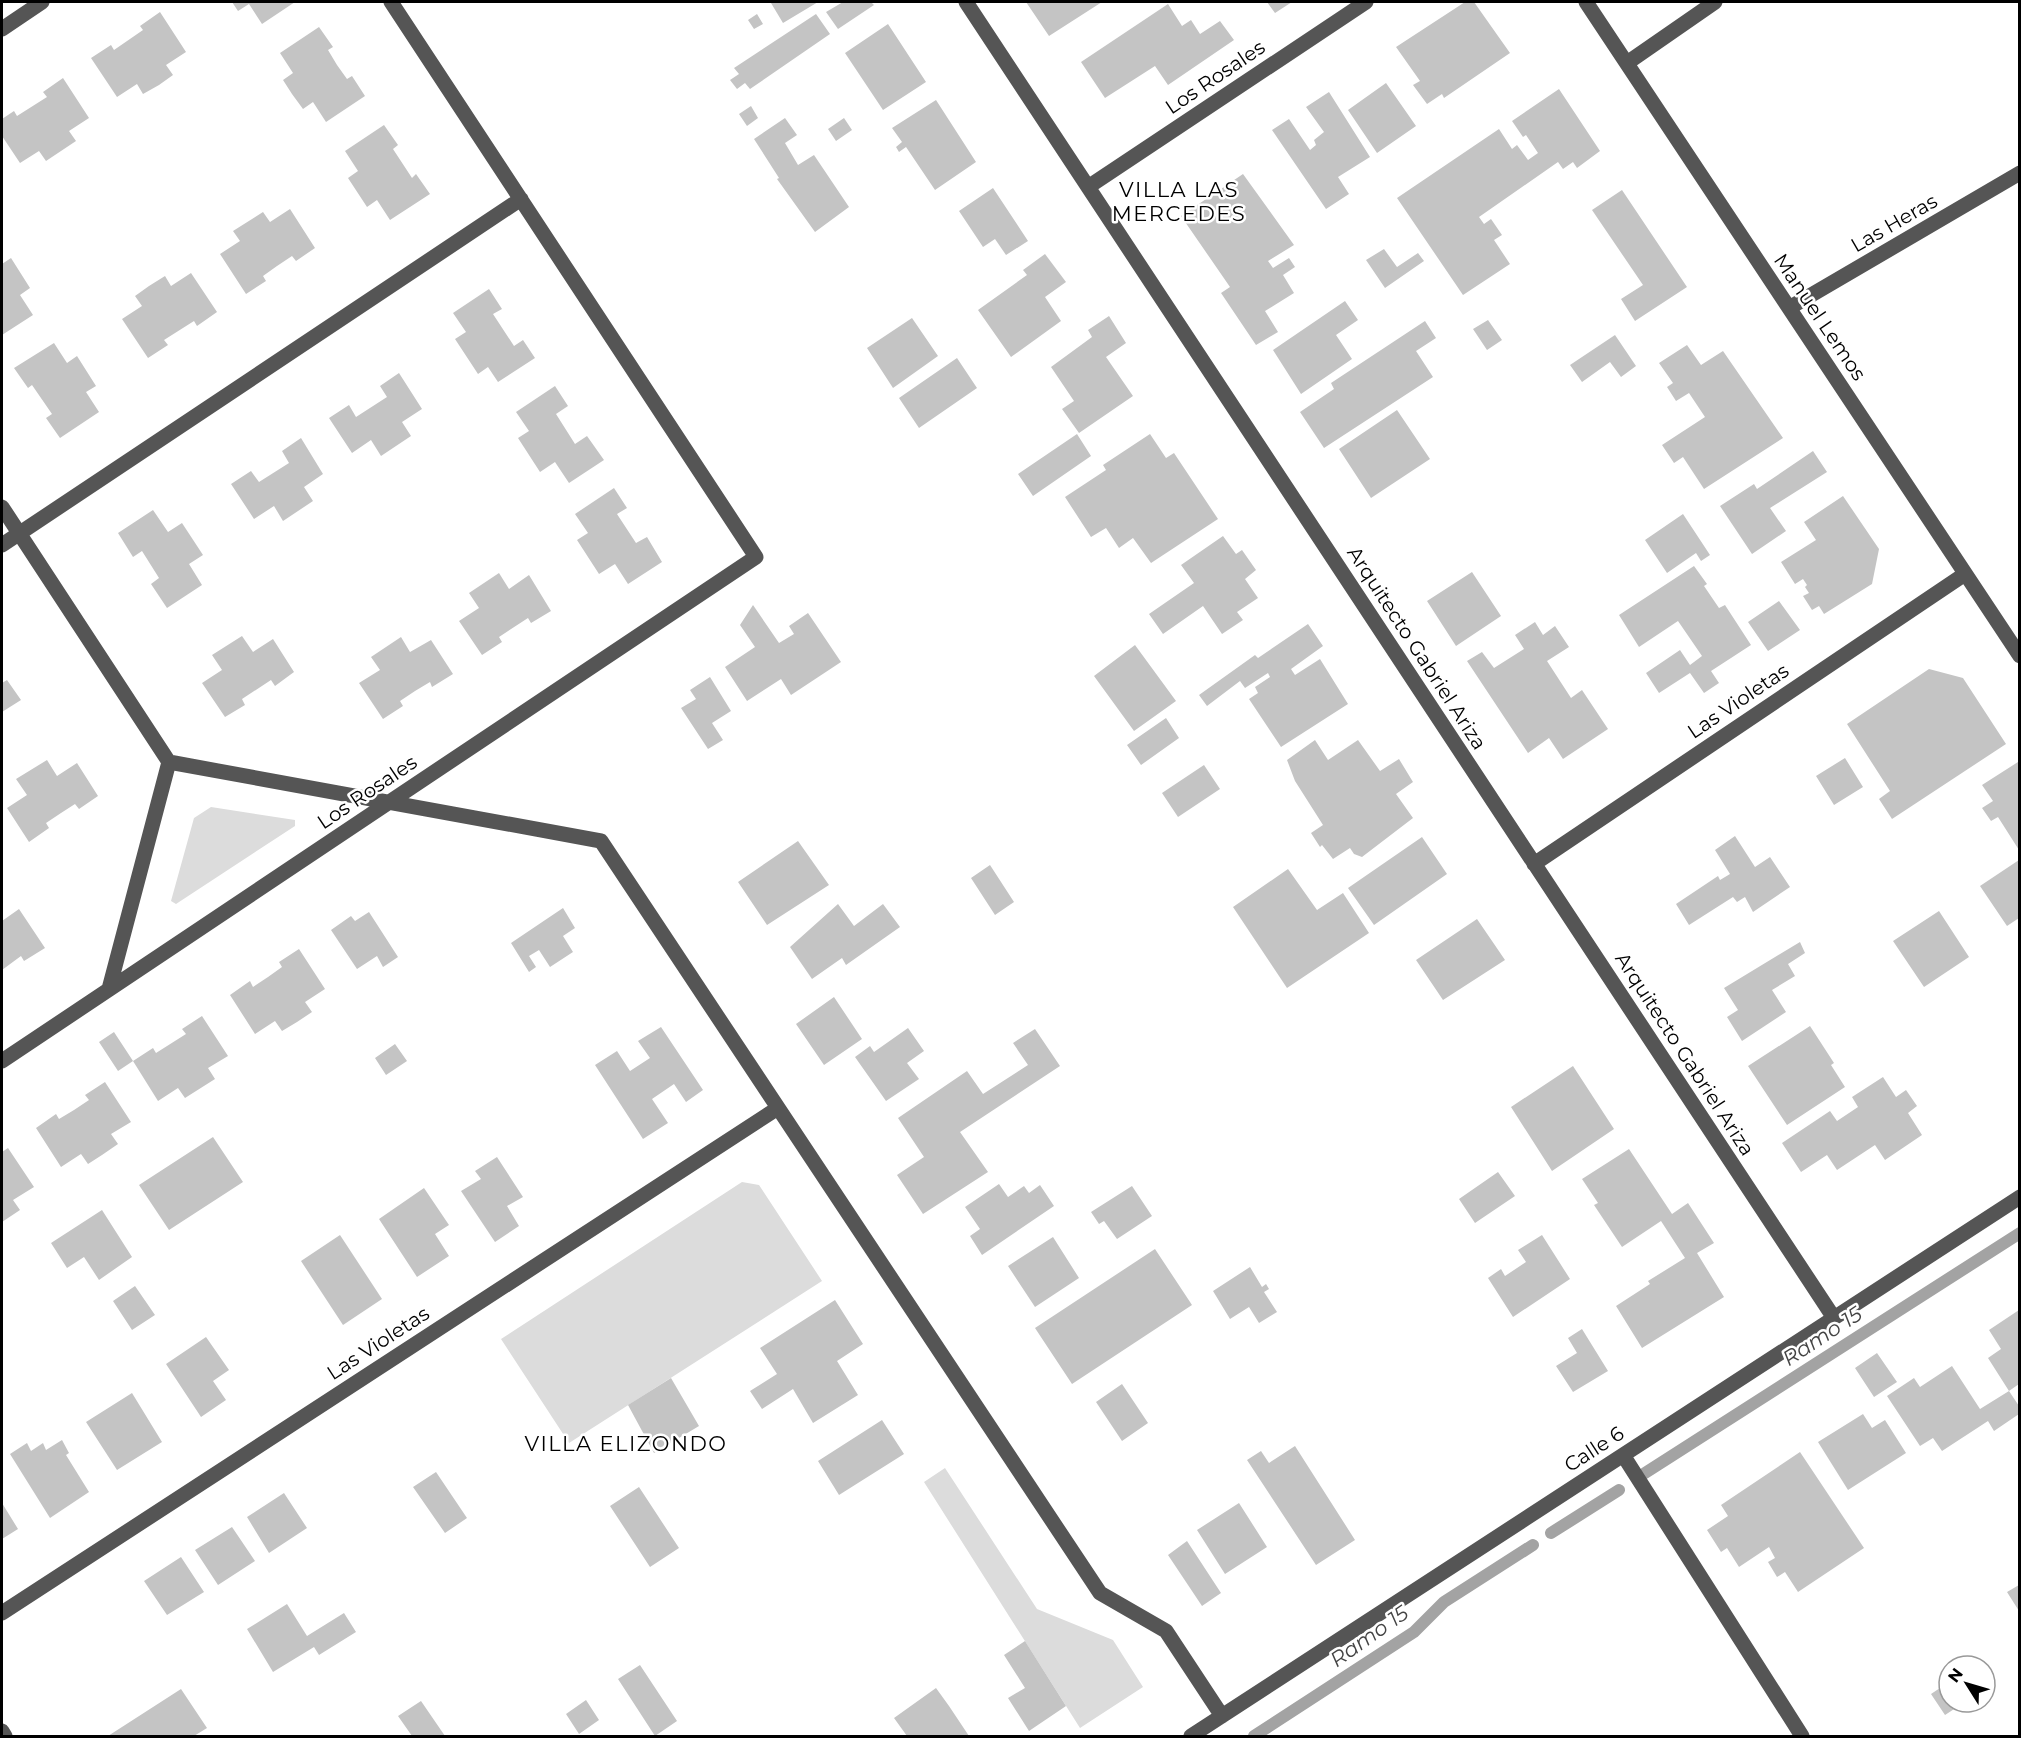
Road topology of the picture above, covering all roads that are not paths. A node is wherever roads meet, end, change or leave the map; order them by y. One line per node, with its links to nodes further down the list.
1 (42, 2): 7 (street)
2 (391, 2): 11 (street)
3 (966, 2): 10 (street, Arquitecto Gabriel Ariza)
4 (1365, 2): 10 (street, Los Rosales)
5 (1586, 2): 8 (street, Manuel Lemos)
6 (1715, 2): 8 (street)
7 (2, 28)
8 (1627, 63): 12 (street, Manuel Lemos)
9 (2019, 173): 12 (street, Las Heras)
10 (1088, 187): 20 (street, Arquitecto Gabriel Ariza)
11 (521, 199): 14 (street); 19 (street, Los Rosales)
12 (1789, 308): 16 (street, Manuel Lemos)
13 (2, 507): 14 (street)
14 (19, 533): 15 (street); 18 (street)
15 (2, 545)
16 (1965, 574): 17 (street, Manuel Lemos); 20 (street, Las Violetas)
17 (2019, 656)
18 (169, 762): 19 (street); 21 (street)
19 (390, 802): 21 (street, Los Rosales); 23 (street)
20 (1534, 864): 25 (street, Arquitecto Gabriel Ariza)
21 (109, 989): 22 (street, Los Rosales)
22 (2, 1061)
23 (778, 1108): 27 (street, Las Violetas); 28 (street)
24 (2019, 1197): 25 (street, Calle 6)
25 (1834, 1318): 26 (street, Calle 6)
26 (1623, 1455): 28 (street, Calle 6); 32 (street)
27 (2, 1613)
28 (1222, 1716): 31 (street, Calle 6)
29 (2, 1731): 30 (street)
30 (5, 1737)
31 (1191, 1737)
32 (1802, 1737)

